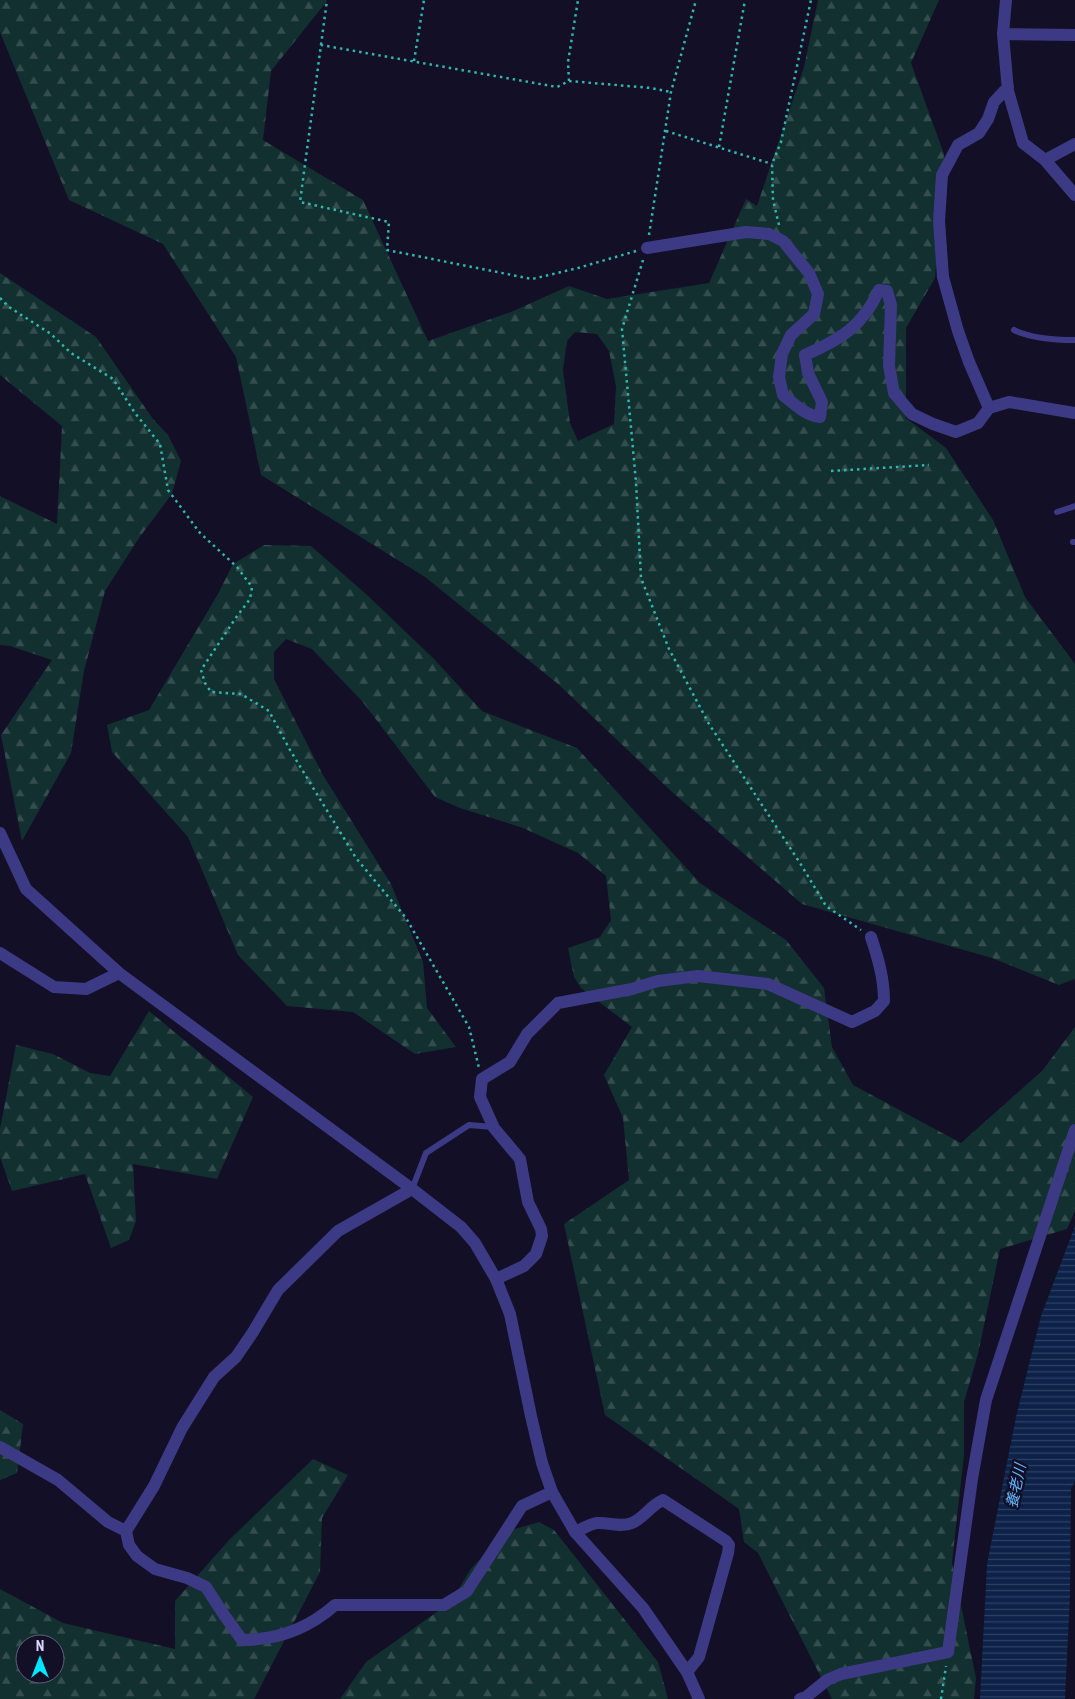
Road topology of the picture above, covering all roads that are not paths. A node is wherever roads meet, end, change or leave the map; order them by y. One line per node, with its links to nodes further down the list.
1 (1006, 0): 2 (street)
2 (1003, 34): 3 (street); 4 (street)
3 (1075, 35)
4 (1008, 87): 6 (street); 11 (street)
5 (1075, 144): 6 (street)
6 (1045, 160): 7 (street)
7 (1075, 195)
8 (647, 248): 11 (street)
9 (1014, 330): 10 (lane)
10 (1075, 340)
11 (989, 408): 12 (street)
12 (1075, 413)
13 (1075, 506): 14 (lane)
14 (1057, 512)
15 (0, 833): 18 (street)
16 (871, 937): 19 (street)
17 (0, 953): 18 (street)
18 (119, 973): 21 (street)
19 (494, 1128): 21 (lane); 22 (street)
20 (1075, 1130): 29 (street)
21 (412, 1189): 22 (street); 25 (street)
22 (496, 1279): 24 (street)
23 (0, 1447): 25 (street)
24 (552, 1492): 25 (street); 26 (street)
25 (126, 1531)
26 (575, 1532): 27 (street); 27 (street)
27 (687, 1672): 28 (street)
28 (699, 1699)
29 (800, 1699)

